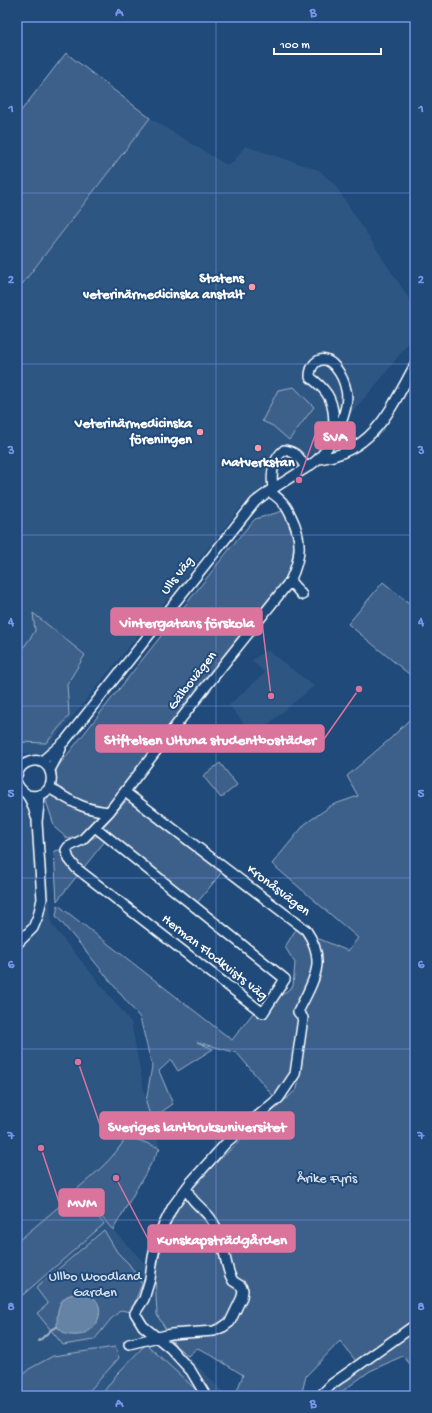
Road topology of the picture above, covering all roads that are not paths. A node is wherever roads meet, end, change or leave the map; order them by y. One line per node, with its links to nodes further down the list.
1 (415, 365): 3 (street)
2 (334, 436): 2 (street, Ulls väg); 3 (street, Ulls väg)
3 (319, 458): 4 (street, Ulls väg)
4 (306, 468): 5 (street, Ulls väg); 5 (street)
5 (271, 490): 6 (street, Gälbovägen); 8 (street, Ulls väg)
6 (290, 581): 7 (street); 15 (street, Gälbovägen)
7 (302, 595)
8 (65, 741): 10 (street, Ulls väg); 11 (street, Ulls väg)
9 (21, 762): 10 (street); 12 (street)
10 (41, 762): 11 (street)
11 (50, 770): 14 (street, Ulls väg)
12 (17, 774)
13 (17, 783): 16 (street)
14 (49, 788): 17 (street); 18 (street)
15 (125, 792): 18 (street, Gälbovägen); 23 (street, Kronåsvägen)
16 (27, 795): 17 (street); 19 (street)
17 (40, 796): 19 (street)
18 (109, 812): 20 (street, Gälbovägen)
19 (37, 822): 22 (street)
20 (95, 827): 21 (street, Gälbovägen); 21 (street, Herman Flodkvists väg)
21 (68, 847)
22 (17, 944)
23 (187, 1187): 25 (street, Kronåsvägen); 25 (street)
24 (415, 1326): 28 (street)
25 (158, 1337): 26 (street); 27 (street)
26 (129, 1344)
27 (206, 1396)
28 (320, 1396)

